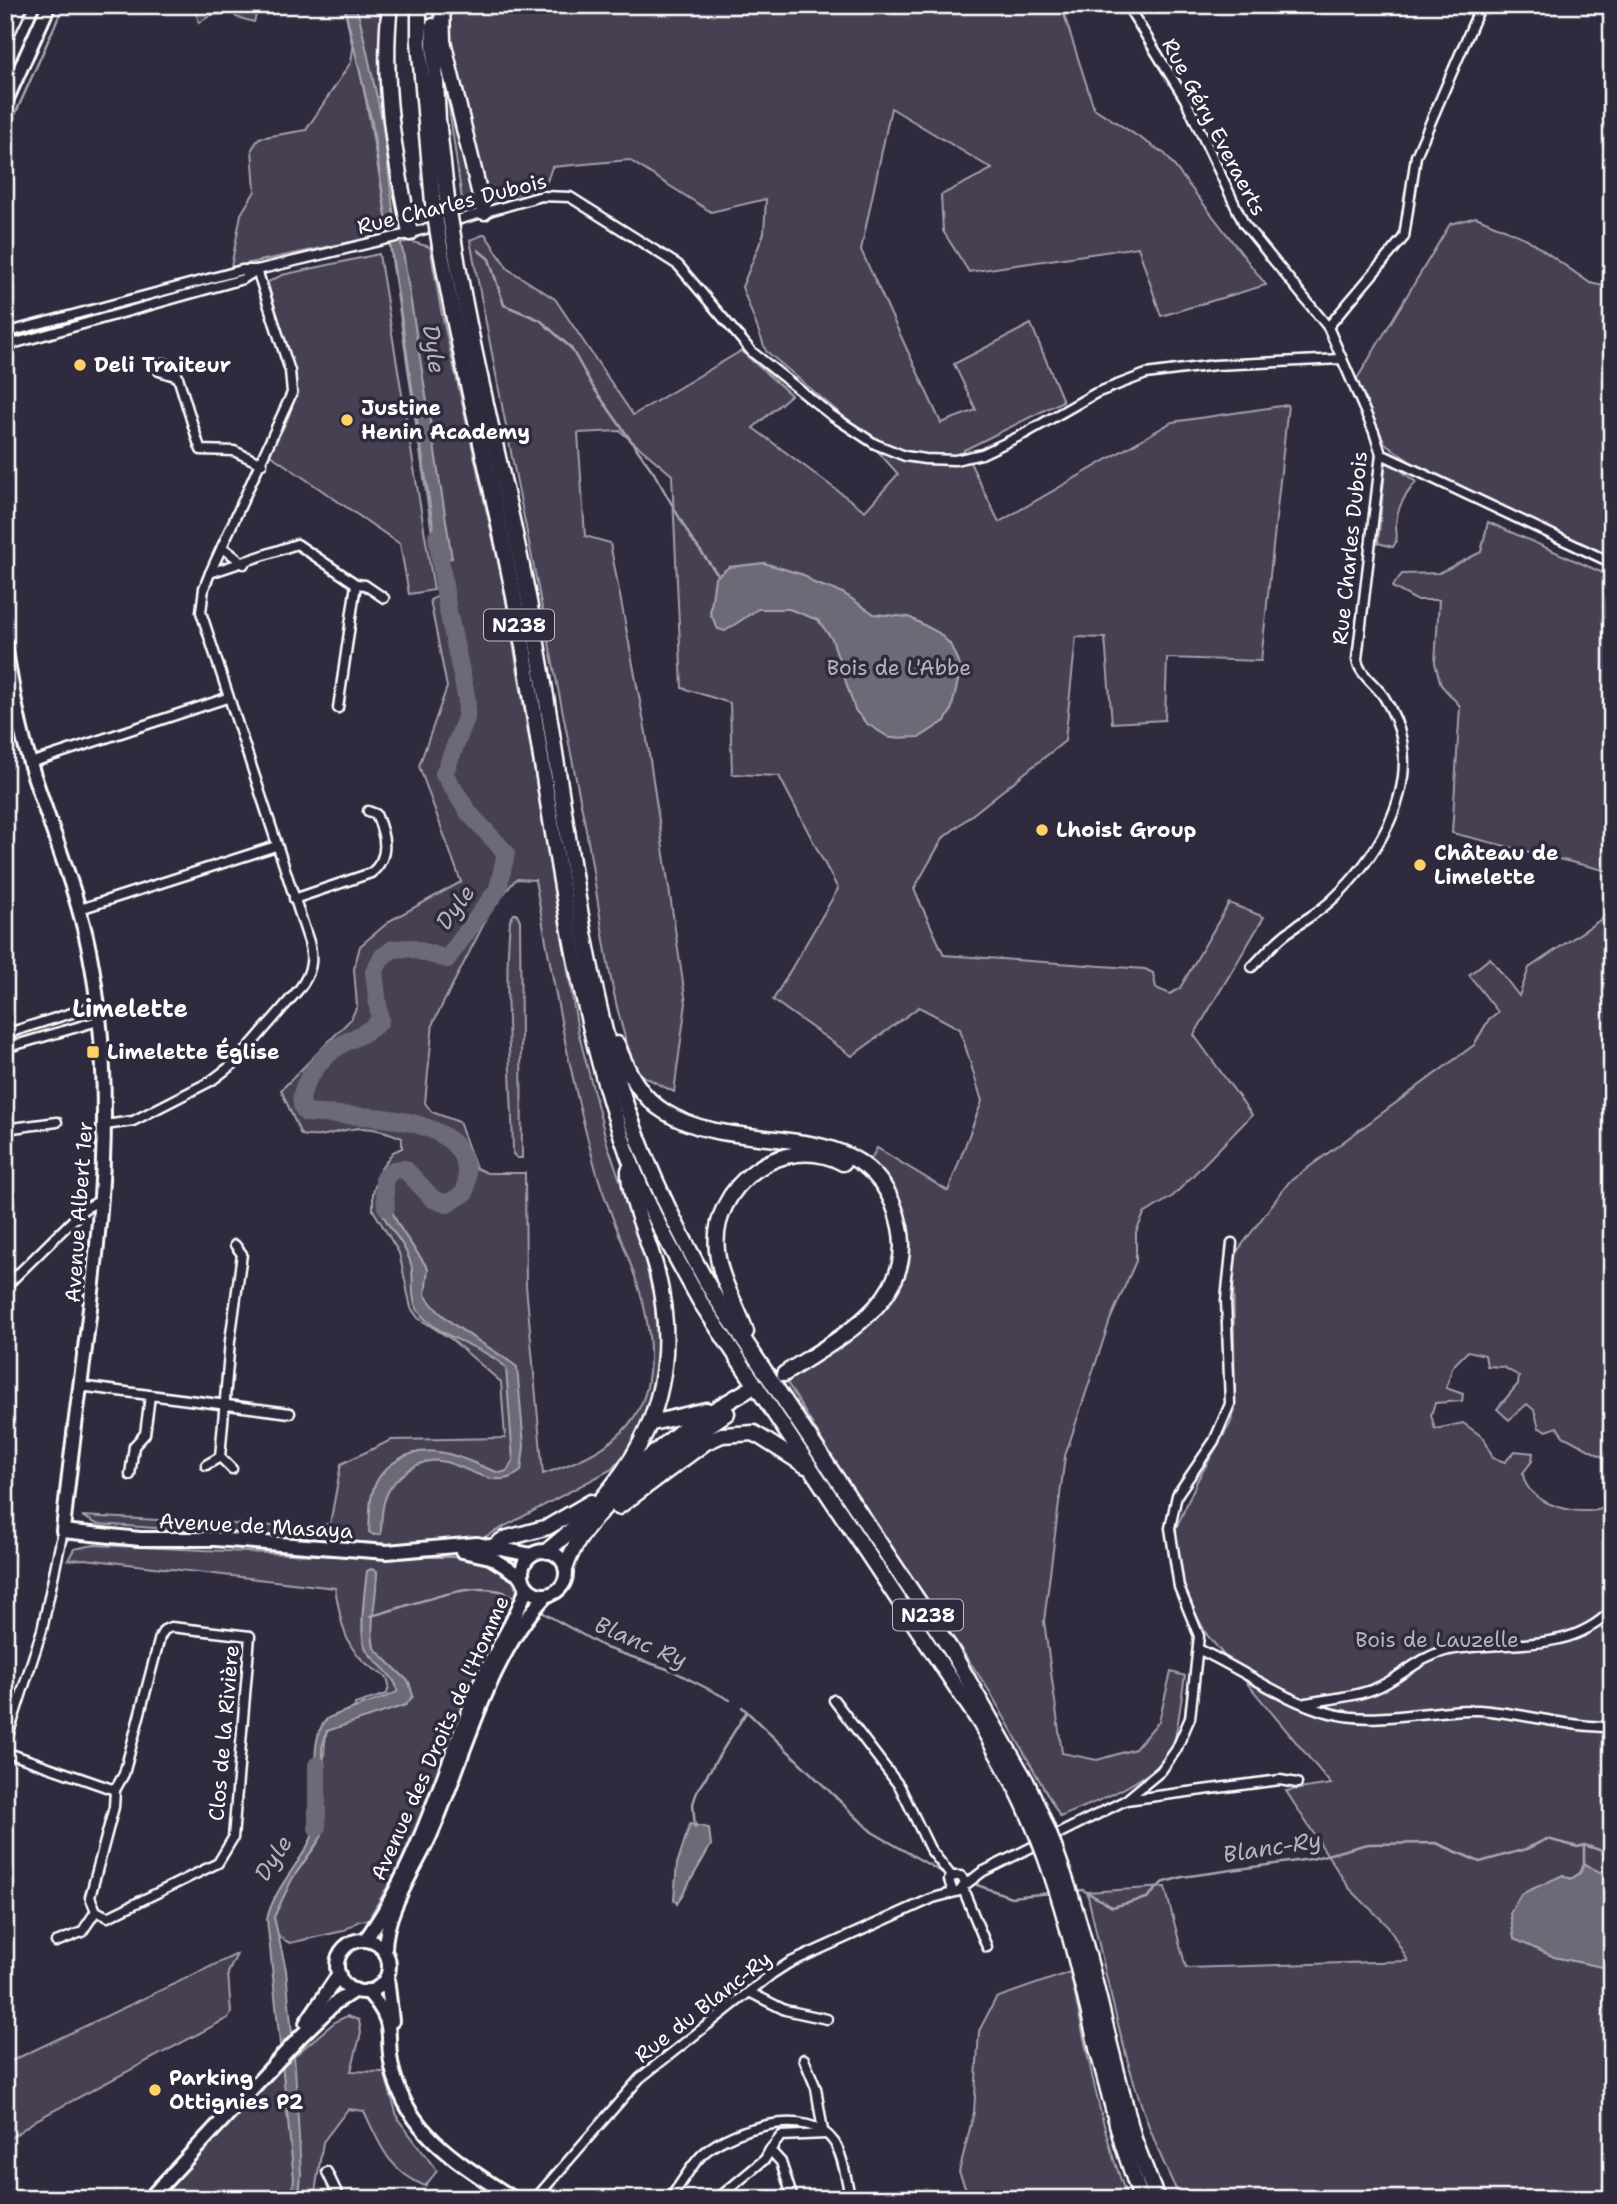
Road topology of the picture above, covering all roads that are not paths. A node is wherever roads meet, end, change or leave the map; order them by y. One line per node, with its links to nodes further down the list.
1 (49, 5): 8 (main road)
2 (390, 5): 11 (highway)
3 (419, 5): 9 (highway, N238)
4 (433, 5): 9 (highway, N238)
5 (442, 5): 10 (highway)
6 (1127, 5): 16 (street, Rue Géry Everaerts)
7 (1481, 5): 16 (street)
8 (5, 103)
9 (440, 201): 12 (highway, N238, bridge)
10 (484, 212): 11 (street, Rue Charles Dubois); 19 (street, Rue Charles Dubois)
11 (407, 234): 13 (street, Rue Charles Dubois)
12 (447, 244): 39 (highway, N238); 46 (highway, N238)
13 (257, 270): 14 (street, Rue Charles Dubois); 15 (street, Rue Charles Dubois); 22 (street)
14 (82, 314): 15 (street); 17 (street, Rue Charles Dubois)
15 (85, 325): 18 (street, Rue Charles Dubois)
16 (1328, 327): 19 (street, Rue Charles Dubois)
17 (8, 332): 18 (street)
18 (9, 345)
19 (1342, 359): 21 (street, Rue Charles Dubois)
20 (178, 377): 22 (street)
21 (1381, 454): 24 (street); 37 (street, Rue Charles Dubois)
22 (262, 464): 23 (street)
23 (222, 547): 25 (street); 26 (street)
24 (1612, 563)
25 (244, 564): 26 (street); 27 (street)
26 (209, 573): 30 (street)
27 (356, 584): 28 (street); 31 (street)
28 (384, 598)
29 (5, 643): 32 (main road, Avenue Albert 1er)
30 (227, 698): 32 (street); 34 (street)
31 (338, 708)
32 (30, 763): 36 (main road, Avenue Albert 1er)
33 (368, 811): 35 (street)
34 (276, 846): 35 (street); 36 (street)
35 (295, 899): 44 (street)
36 (77, 910): 38 (main road, Avenue Albert 1er)
37 (1252, 967)
38 (97, 1005): 40 (main road, Avenue Albert 1er); 41 (street)
39 (599, 1006): 55 (highway, N238); 55 (highway)
40 (98, 1021): 42 (street); 44 (main road, Avenue Albert 1er)
41 (5, 1034)
42 (5, 1048)
43 (57, 1122): 45 (street)
44 (106, 1125): 47 (main road, Avenue Albert 1er)
45 (5, 1129)
46 (629, 1158): 61 (highway); 64 (highway, N238)
47 (103, 1199): 48 (main road, Avenue Albert 1er); 49 (street)
48 (101, 1215): 49 (street); 56 (main road, Avenue Albert 1er)
49 (79, 1216): 54 (street)
50 (1232, 1243): 78 (street, Rue du Blanc-Ry)
51 (234, 1245): 53 (street)
52 (251, 1248): 53 (street)
53 (242, 1254): 58 (street)
54 (5, 1287)
55 (752, 1353): 85 (highway, N238)
56 (79, 1386): 57 (street); 69 (main road, Avenue Albert 1er)
57 (150, 1396): 58 (street); 66 (street)
58 (224, 1404): 60 (street); 62 (street)
59 (723, 1406): 61 (highway); 67 (highway); 68 (highway)
60 (290, 1413)
61 (652, 1423): 67 (highway)
62 (220, 1457): 63 (street); 65 (street)
63 (206, 1465)
64 (809, 1467): 68 (highway); 85 (highway, N238)
65 (232, 1469)
66 (130, 1475)
67 (602, 1497): 71 (highway); 72 (highway)
68 (596, 1520): 74 (highway)
69 (63, 1531): 70 (main road, Avenue de Masaya); 82 (street, Avenue Albert 1er)
70 (448, 1548): 71 (main road, Avenue de Masaya); 75 (main road, Avenue de Masaya)
71 (492, 1548): 73 (main road, Avenue de Masaya)
72 (547, 1550): 73 (main road); 74 (main road)
73 (531, 1555): 75 (main road)
74 (566, 1567): 76 (main road)
75 (525, 1582): 76 (main road); 91 (main road, Avenue des Droits de l'Homme)
76 (547, 1595): 94 (main road, Avenue des Droits de l'Homme)
77 (1612, 1610): 80 (street)
78 (1200, 1650): 80 (street); 87 (street, Rue du Blanc-Ry)
79 (834, 1700): 88 (street)
80 (1306, 1703): 81 (street)
81 (1612, 1727)
82 (5, 1745)
83 (5, 1752): 86 (street)
84 (1297, 1783): 87 (street, Rue du Blanc-Ry)
85 (1021, 1784): 102 (highway, N238, bridge)
86 (115, 1790): 90 (street, Clos de la Rivière); 90 (street, Clos de la Rivière)
87 (1126, 1800): 88 (street, Rue du Blanc-Ry)
88 (958, 1882): 89 (street, Rue du Blanc-Ry); 89 (street, Rue du Blanc-Ry); 93 (street)
89 (933, 1898): 98 (street, Rue du Blanc-Ry)
90 (96, 1911): 92 (street)
91 (365, 1940): 94 (main road); 95 (main road)
92 (56, 1942)
93 (987, 1947)
94 (384, 1950): 96 (main road)
95 (339, 1974): 97 (main road); 101 (main road)
96 (387, 1977): 97 (main road); 100 (main road)
97 (361, 1991): 100 (main road); 101 (main road)
98 (749, 1992): 99 (street); 110 (street, Rue du Blanc-Ry)
99 (827, 2019)
100 (389, 2032): 109 (main road)
101 (301, 2036): 107 (main road)
102 (1103, 2046): 115 (highway, N238); 116 (highway, N238)
103 (804, 2059): 104 (street)
104 (825, 2133): 105 (street); 111 (street); 114 (street)
105 (770, 2150): 112 (street); 113 (street)
106 (327, 2172): 108 (street)
107 (149, 2199)
108 (340, 2199)
109 (514, 2199)
110 (535, 2199)
111 (669, 2199)
112 (717, 2199)
113 (793, 2199)
114 (851, 2199)
115 (1142, 2199)
116 (1157, 2199)

